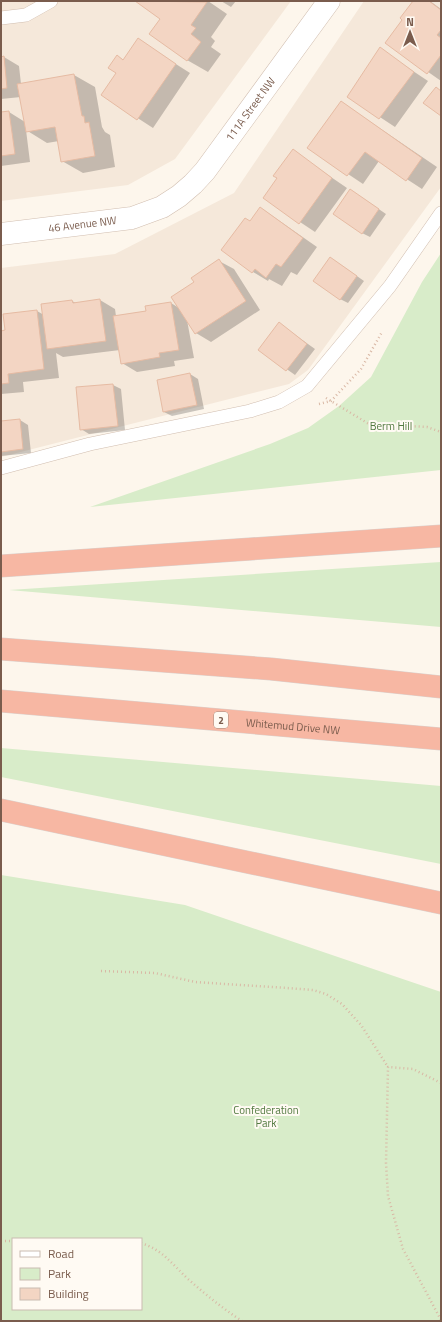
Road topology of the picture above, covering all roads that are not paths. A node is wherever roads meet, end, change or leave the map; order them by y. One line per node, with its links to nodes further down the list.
1 (51, 1): 3 (lane)
2 (329, 1): 4 (street, 111A Street NW)
3 (1, 18)
4 (162, 207): 6 (street, 46 Avenue NW)
5 (441, 213): 7 (lane)
6 (1, 234)
7 (1, 468)
8 (441, 531): 10 (highway)
9 (441, 536): 10 (highway)
10 (413, 537): 11 (highway)
11 (1, 566)
12 (1, 649): 13 (highway)
13 (441, 687)
14 (1, 701): 15 (highway, Whitemud Drive NW / 2)
15 (441, 740)
16 (1, 810): 17 (highway)
17 (441, 902)

